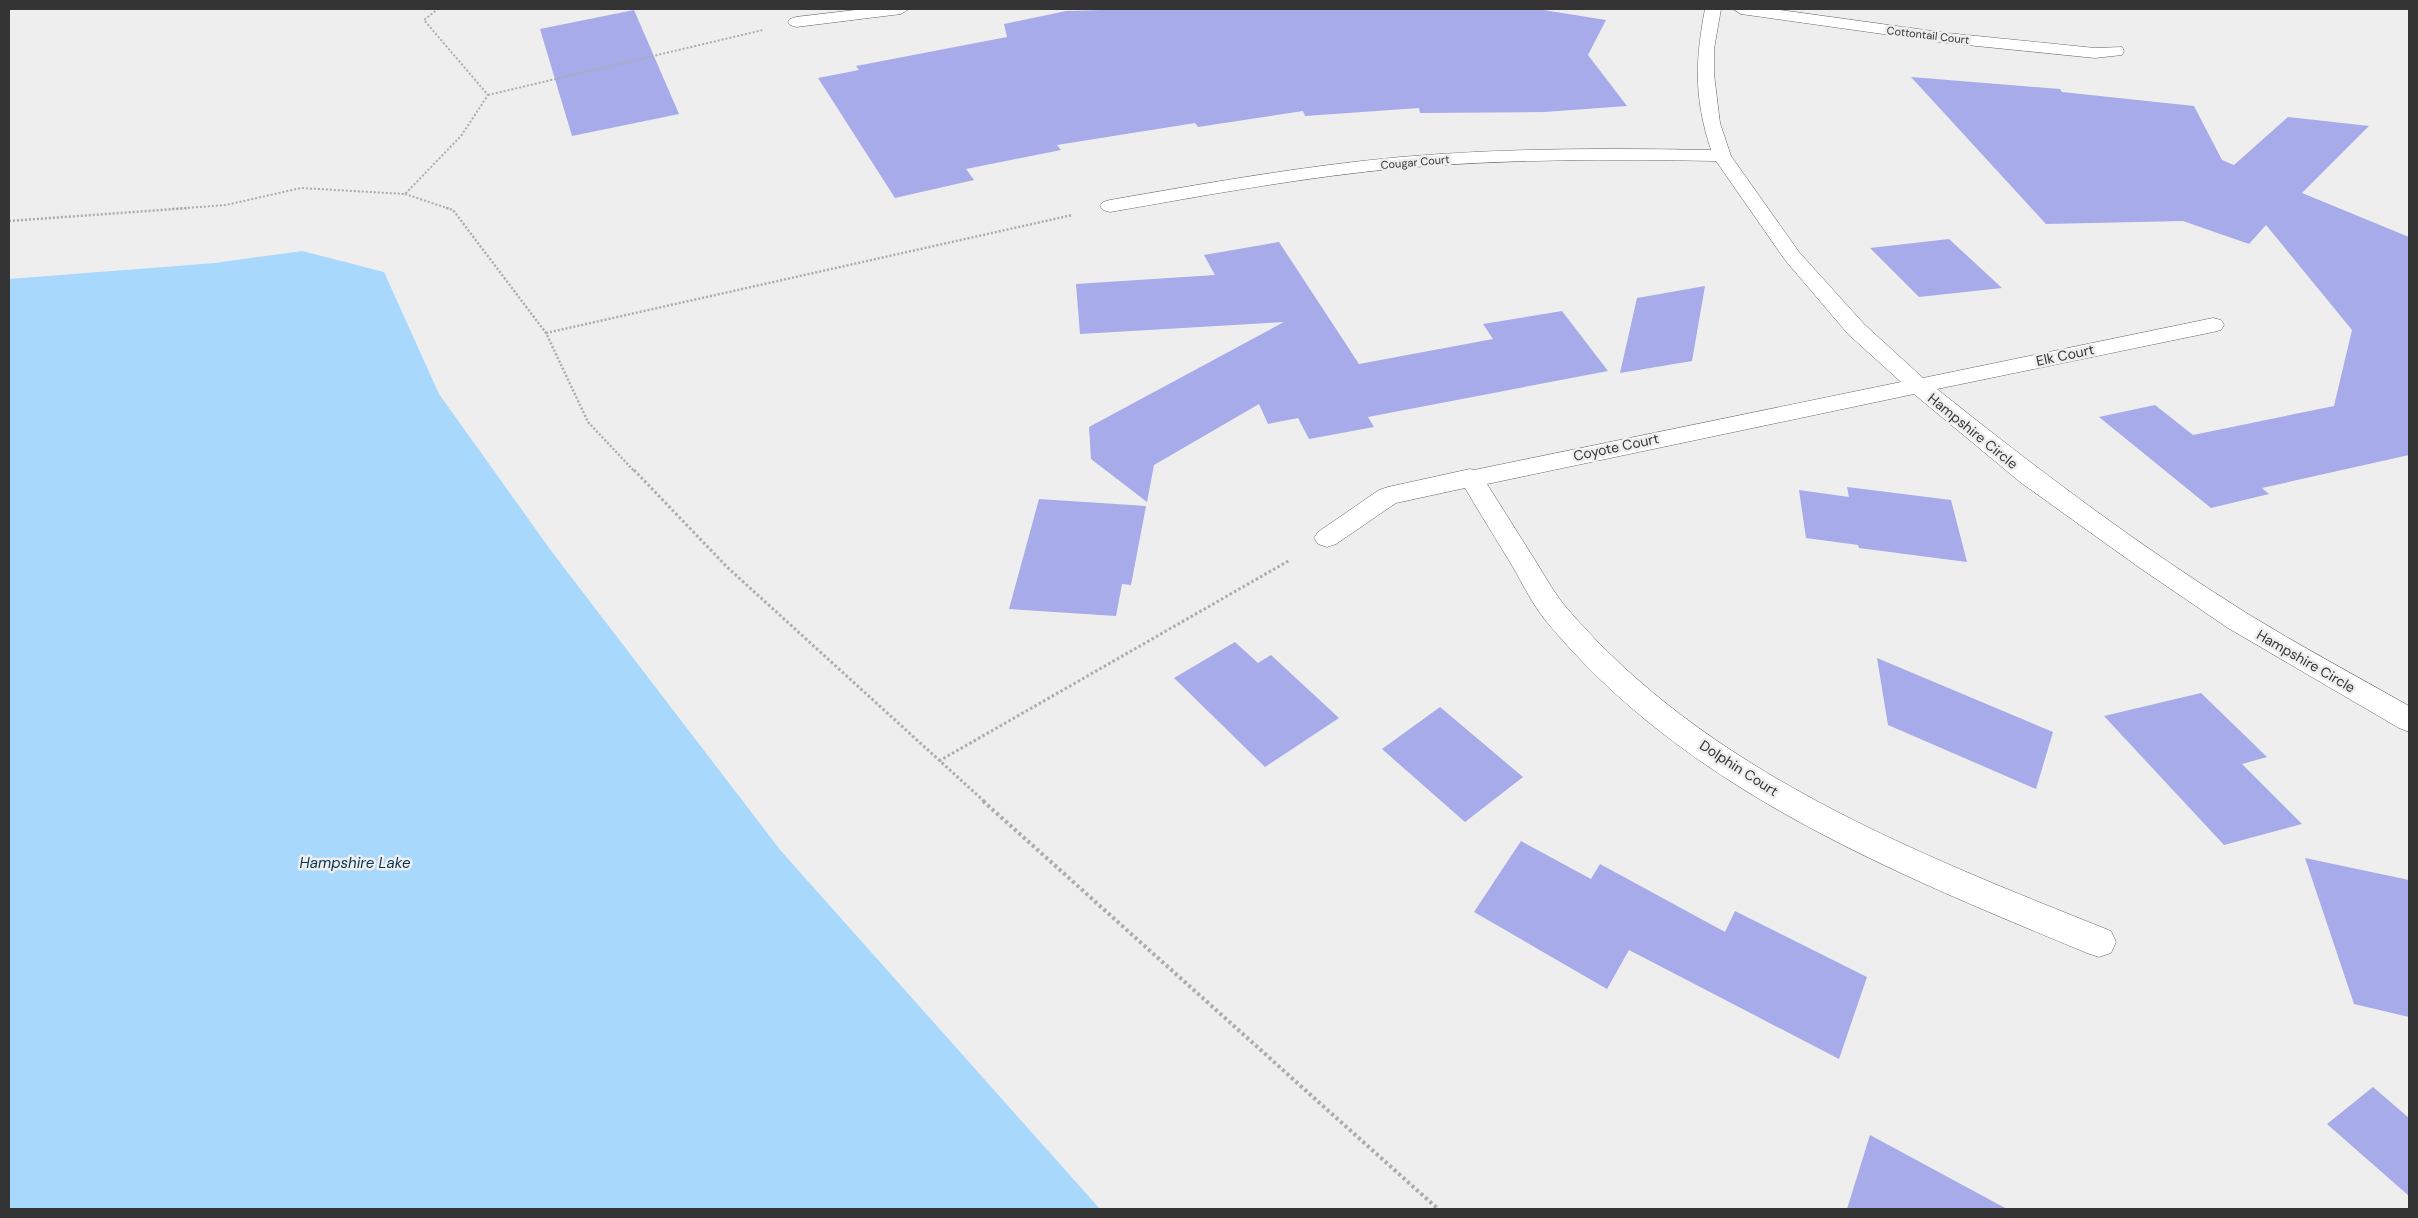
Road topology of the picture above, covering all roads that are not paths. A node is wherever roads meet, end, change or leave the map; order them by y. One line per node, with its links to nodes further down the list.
1 (901, 9): 4 (street)
2 (1713, 9): 6 (street, Hampshire Circle)
3 (1741, 9): 5 (street, Cottontail Court)
4 (796, 22)
5 (2116, 51)
6 (1722, 156): 7 (street, Cougar Court); 9 (street, Hampshire Circle)
7 (1110, 206)
8 (2213, 325): 9 (street, Elk Court)
9 (1918, 386): 10 (street, Coyote Court); 12 (street, Hampshire Circle)
10 (1470, 477): 11 (street, Coyote Court); 13 (street, Dolphin Court)
11 (1327, 538)
12 (2409, 720)
13 (2100, 942)

